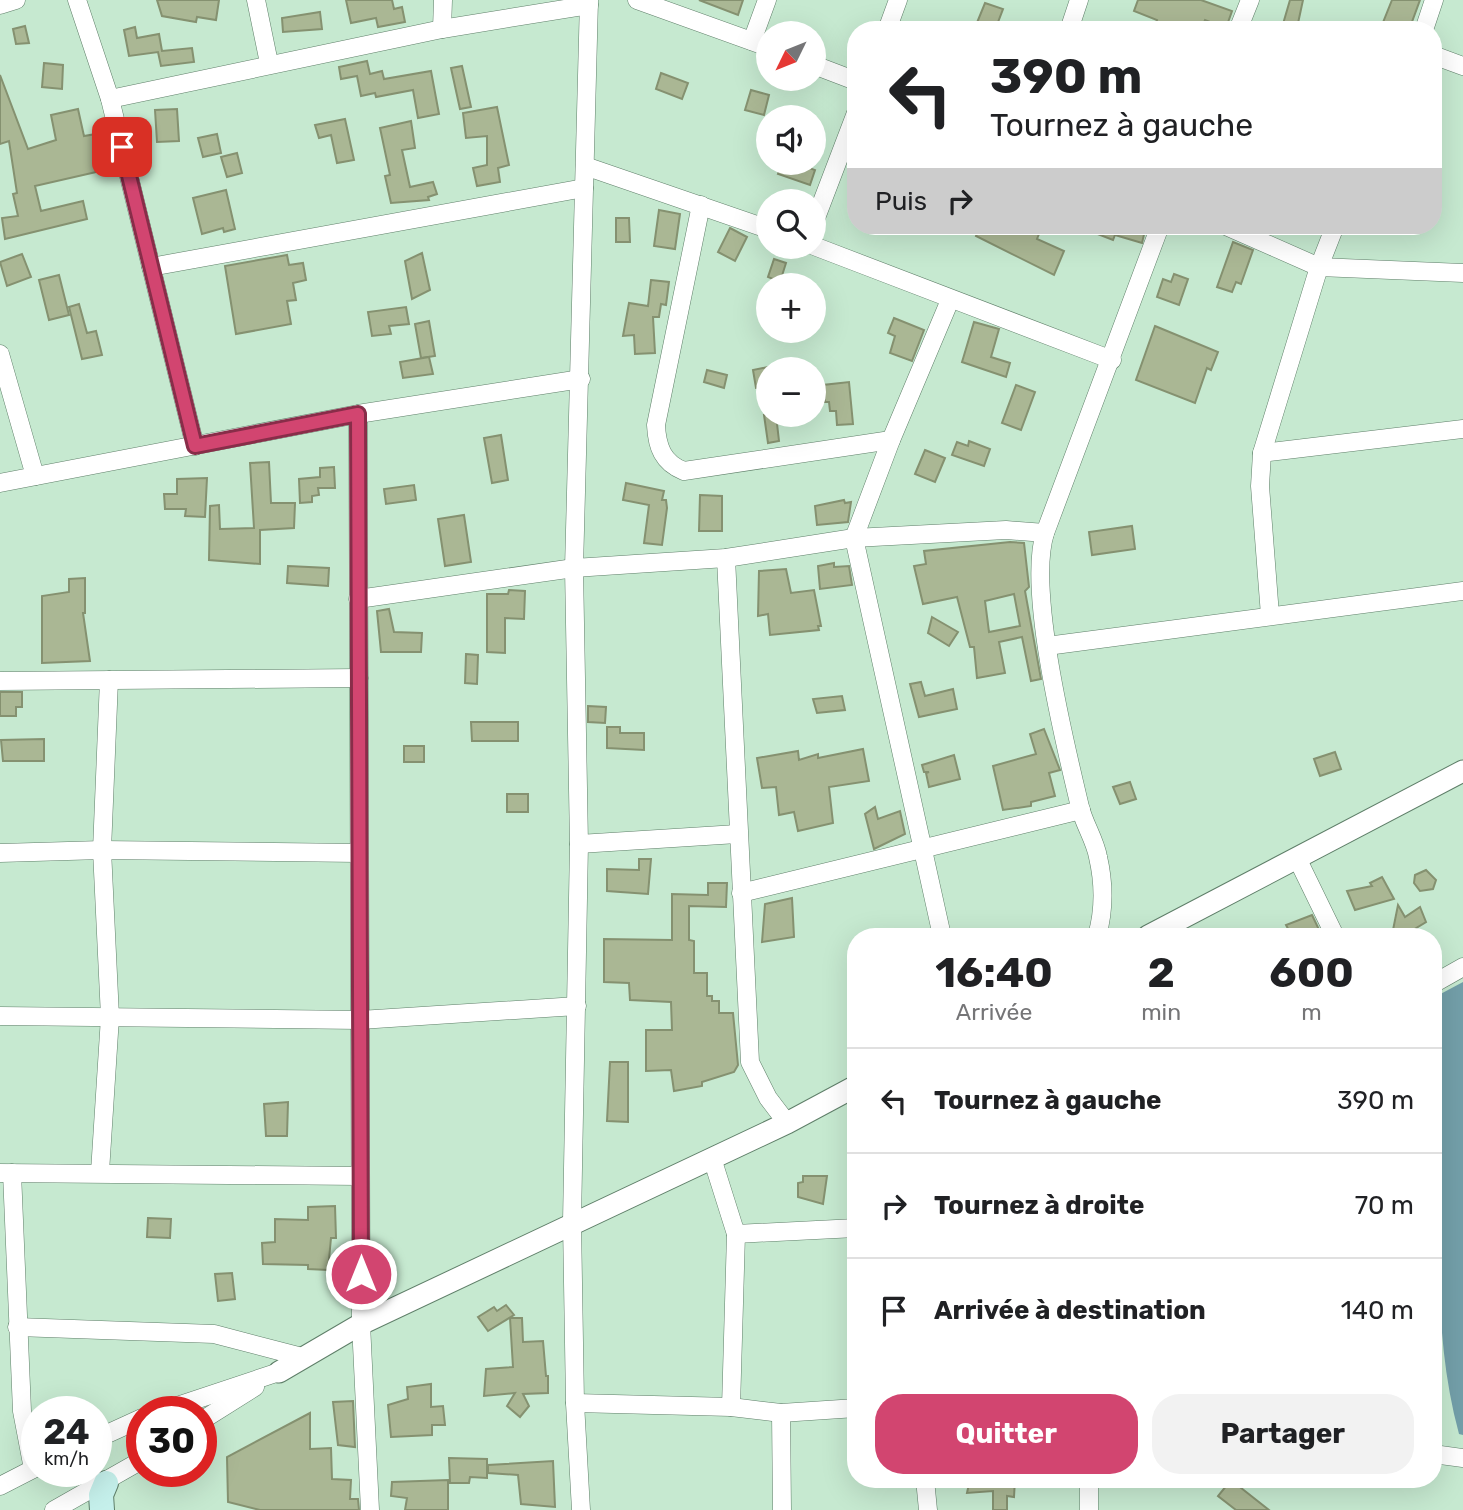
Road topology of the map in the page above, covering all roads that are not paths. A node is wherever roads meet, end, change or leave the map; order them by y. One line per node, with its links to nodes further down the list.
1 (16, 0): 12 (street)
2 (77, 0): 25 (street)
3 (257, 0): 21 (street)
4 (443, 0): 18 (street)
5 (637, 0): 19 (street)
6 (767, 0): 13 (street)
7 (898, 0): 14 (street)
8 (1079, 0): 15 (street)
9 (1250, 0): 16 (street)
10 (1434, 0): 17 (street)
11 (589, 2): 18 (street); 27 (street)
12 (0, 5)
13 (764, 21)
14 (890, 21)
15 (1072, 21)
16 (1242, 21)
17 (1427, 21)
18 (442, 29): 21 (street)
19 (756, 43)
20 (1442, 58): 22 (street)
21 (269, 63): 25 (street)
22 (1463, 66)
23 (826, 70): 24 (street)
24 (847, 78)
25 (110, 99): 36 (street)
26 (847, 137): 29 (street)
27 (585, 166): 28 (street); 30 (street)
28 (584, 188): 36 (street); 42 (street)
29 (826, 192)
30 (701, 205): 31 (street); 45 (street)
31 (756, 225)
32 (1157, 235): 41 (street)
33 (1246, 235): 37 (street)
34 (1331, 235): 37 (street)
35 (826, 251): 39 (street)
36 (151, 267): 46 (street)
37 (1319, 267): 38 (street); 47 (street)
38 (1463, 273)
39 (950, 300): 41 (street); 45 (street)
40 (0, 354): 48 (street)
41 (1112, 360): 50 (street)
42 (581, 379): 43 (street); 53 (street)
43 (358, 414): 46 (street); 55 (street)
44 (1463, 429): 47 (street)
45 (891, 440): 51 (street)
46 (195, 446): 48 (street)
47 (1262, 453): 56 (street)
48 (35, 476): 49 (street)
49 (0, 483)
50 (1045, 533): 51 (street); 57 (street)
51 (854, 538): 52 (street); 66 (street)
52 (726, 558): 53 (street); 63 (street)
53 (574, 568): 55 (street); 64 (street)
54 (1463, 591): 56 (street)
55 (358, 599): 58 (street)
56 (1270, 615): 57 (street)
57 (1047, 646): 62 (street)
58 (359, 678): 59 (street); 68 (street)
59 (109, 680): 60 (street); 65 (street)
60 (0, 681)
61 (1463, 771): 69 (street)
62 (1081, 810): 66 (street); 72 (street)
63 (737, 834): 64 (street); 70 (street)
64 (579, 844): 77 (street)
65 (102, 850): 67 (street); 68 (street); 79 (street)
66 (925, 850): 70 (street); 71 (street)
67 (0, 853)
68 (359, 853): 80 (street)
69 (1297, 858): 73 (street); 74 (street)
70 (741, 893): 82 (street)
71 (940, 928)
72 (1099, 928)
73 (1164, 928)
74 (1331, 928)
75 (1463, 967): 76 (street)
76 (1442, 979)
77 (577, 1006): 80 (street); 87 (street)
78 (0, 1016): 79 (street)
79 (110, 1017): 80 (street); 84 (street)
80 (360, 1020): 86 (street)
81 (847, 1091): 82 (street)
82 (787, 1123): 83 (street)
83 (712, 1158): 87 (street); 89 (street)
84 (100, 1172): 85 (street); 86 (street)
85 (6, 1173): 91 (street)
86 (360, 1175): 90 (street)
87 (572, 1222): 90 (street); 96 (street)
88 (847, 1228): 89 (street)
89 (736, 1234): 97 (street)
90 (361, 1324): 92 (street); 111 (street)
91 (17, 1327): 92 (street); 94 (street)
92 (302, 1357): 93 (street)
93 (279, 1372): 95 (street); 99 (street)
94 (21, 1396)
95 (207, 1396)
96 (575, 1403): 97 (street); 112 (street)
97 (731, 1407): 100 (street)
98 (847, 1409): 100 (street)
99 (217, 1411)
100 (781, 1413): 113 (street)
101 (1442, 1455): 102 (street)
102 (1463, 1458)
103 (21, 1475): 104 (street)
104 (0, 1486)
105 (98, 1487): 109 (street)
106 (104, 1487): 110 (main road)
107 (926, 1488): 114 (street)
108 (1089, 1488): 115 (street)
109 (54, 1510)
110 (102, 1510)
111 (370, 1510)
112 (581, 1510)
113 (782, 1510)
114 (928, 1510)
115 (1089, 1510)

